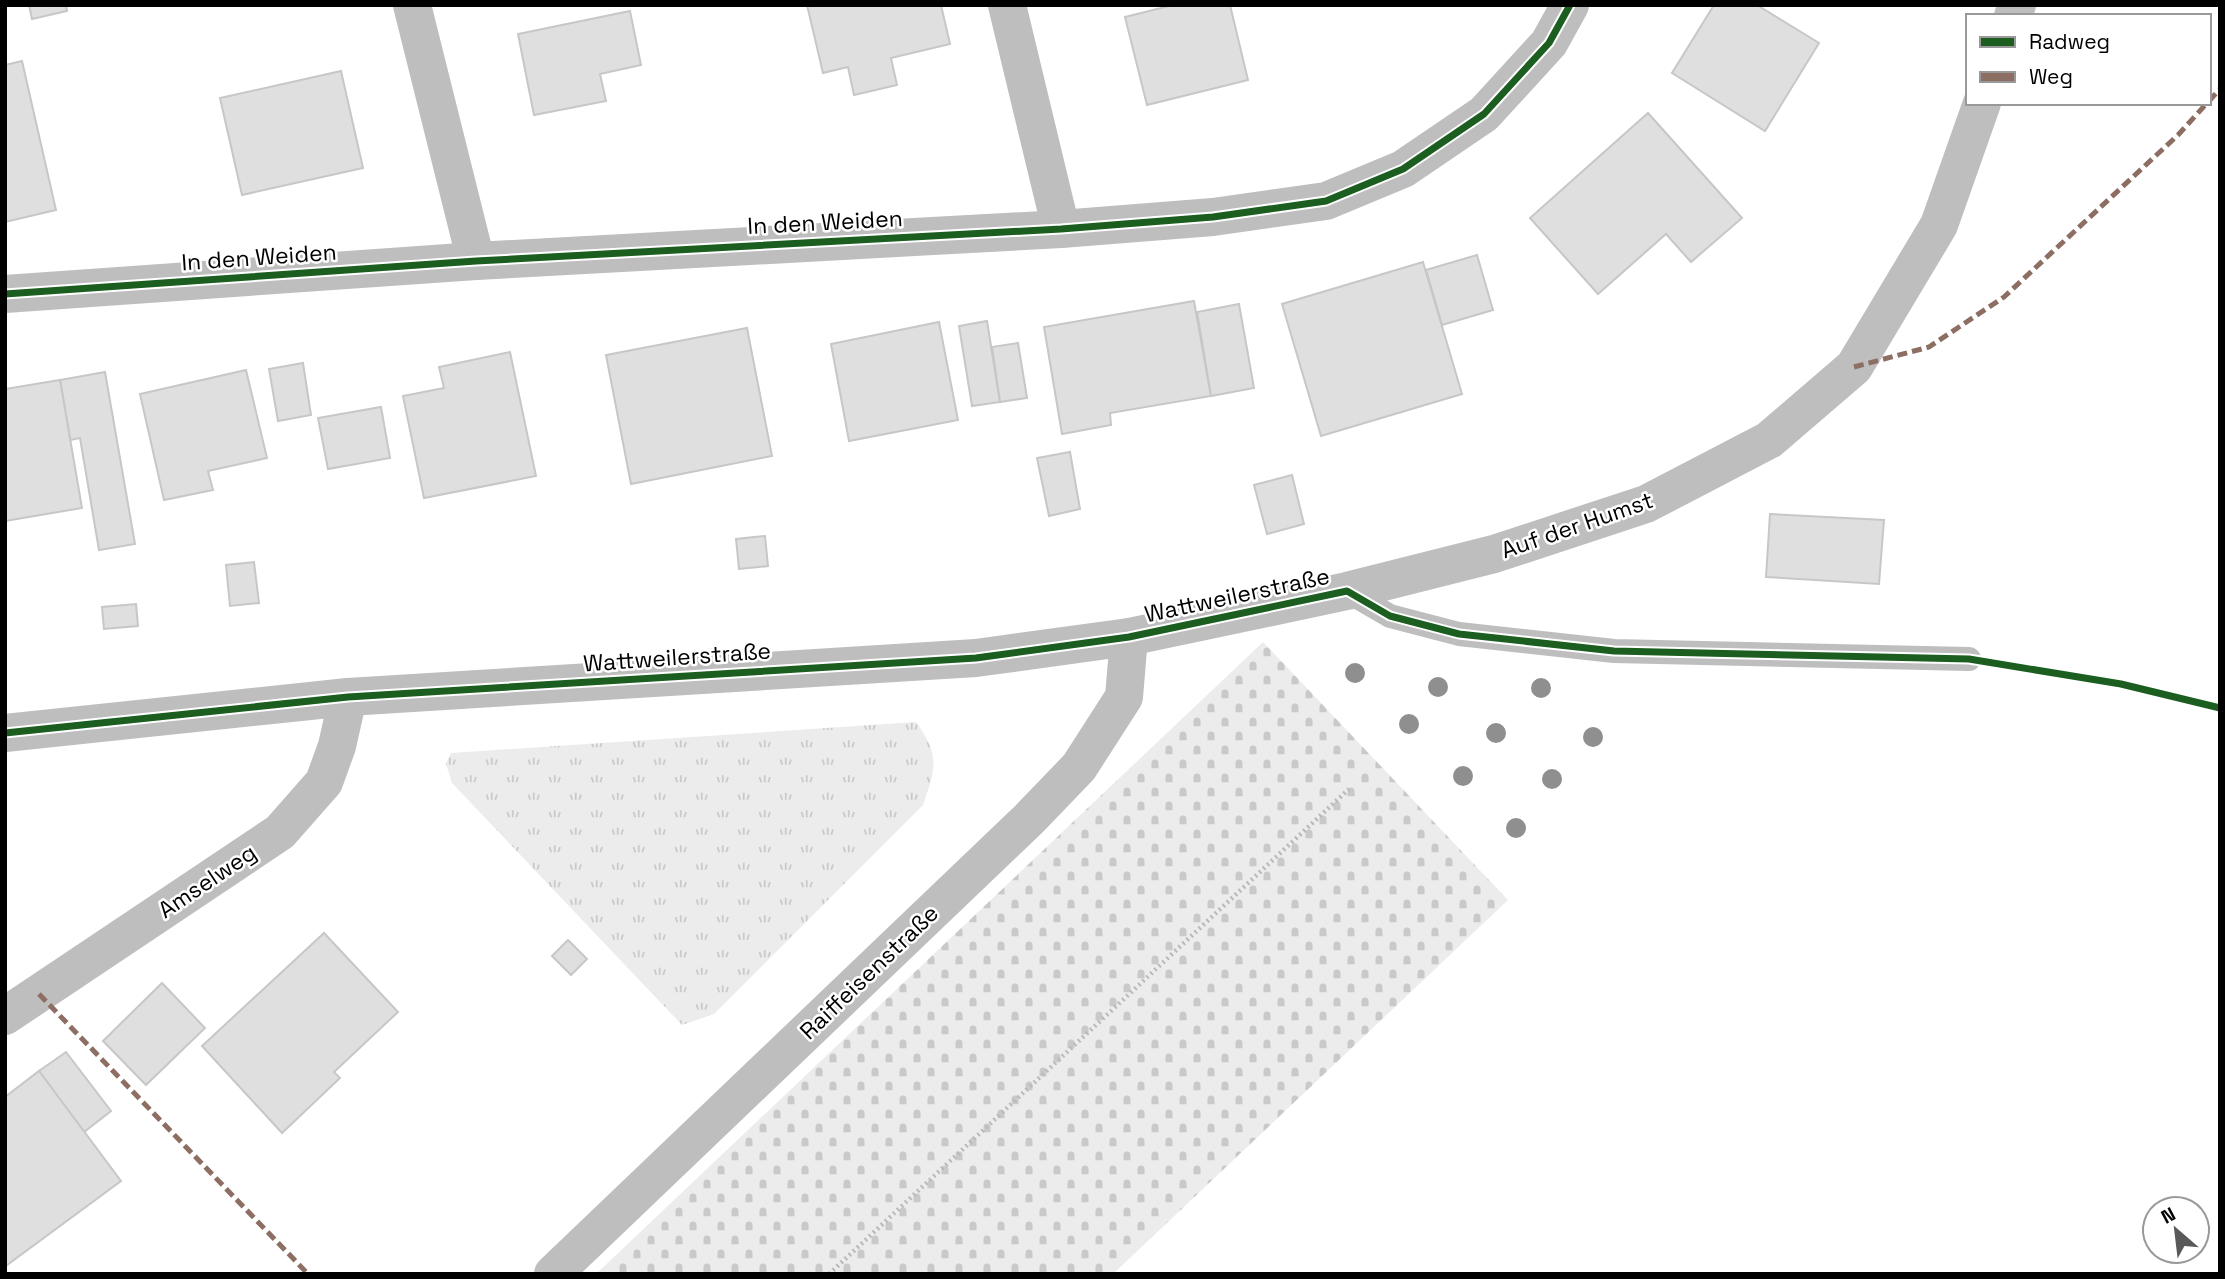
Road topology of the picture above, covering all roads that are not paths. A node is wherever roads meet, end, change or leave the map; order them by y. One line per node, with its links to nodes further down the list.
1 (412, 5): 6 (street)
2 (1007, 5): 5 (street)
3 (1570, 5): 5 (street, In den Weiden)
4 (1981, 105): 8 (street, Auf der Humst)
5 (1061, 229): 6 (street, In den Weiden)
6 (476, 261): 7 (street, In den Weiden)
7 (5, 293)
8 (1347, 591): 9 (street, Wattweilerstraße); 10 (lane)
9 (1129, 637): 11 (street, Wattweilerstraße); 14 (street, Raiffeisenstraße)
10 (1969, 659)
11 (348, 697): 12 (street, Wattweilerstraße); 13 (street, Amselweg)
12 (5, 733)
13 (5, 1016)
14 (553, 1274)

